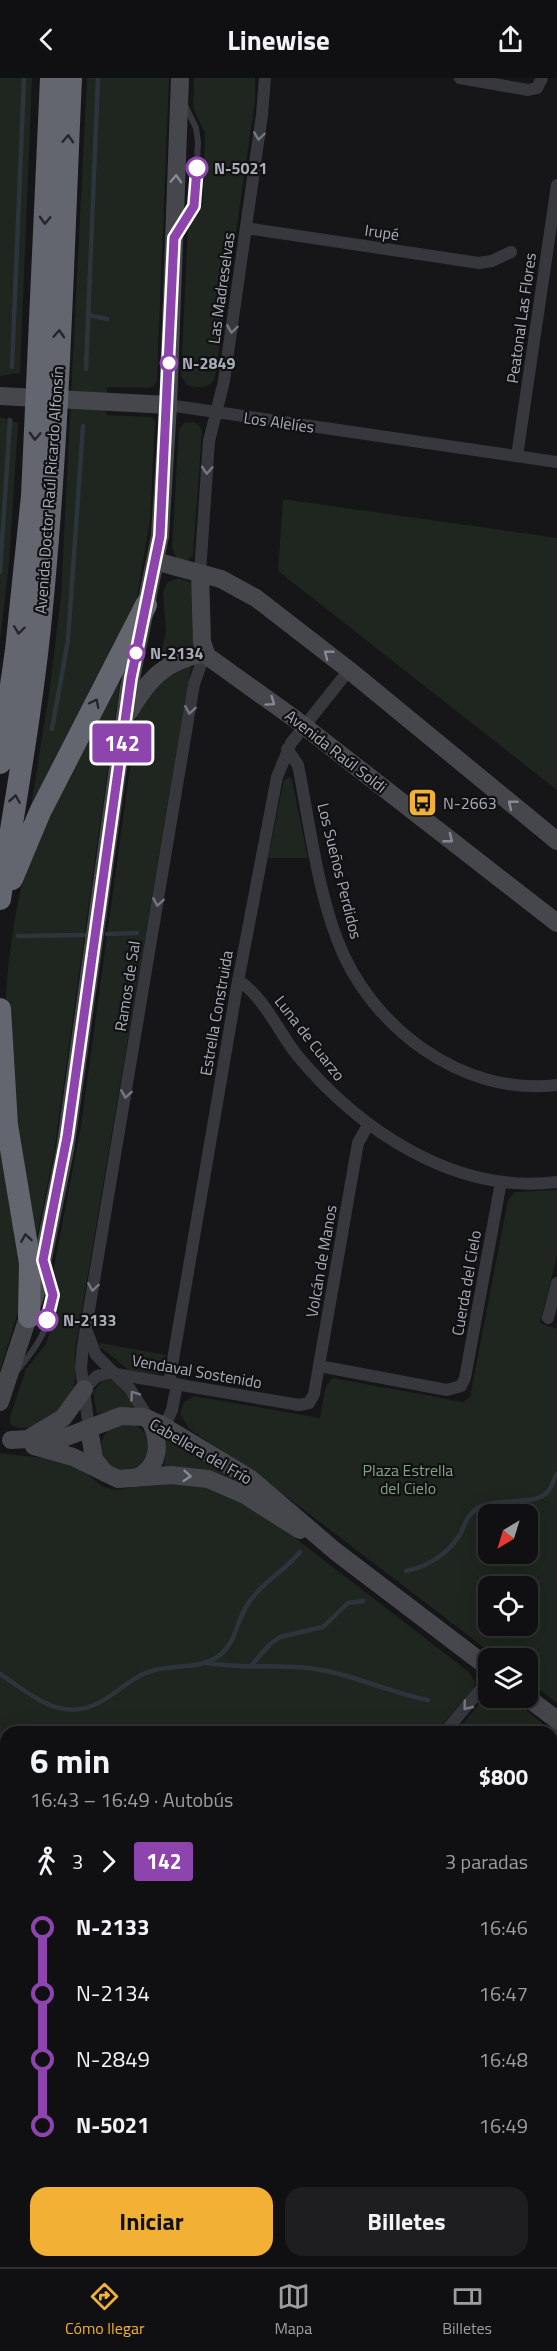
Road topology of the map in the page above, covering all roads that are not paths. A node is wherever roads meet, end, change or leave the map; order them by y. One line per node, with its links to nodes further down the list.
1 (51, 78): 23 (highway, Avenida Doctor Raúl Ricardo Alfonsín, one-way to 23)
2 (70, 78): 25 (highway, Avenida Doctor Raúl Ricardo Alfonsín, one-way to 2)
3 (265, 78): 8 (street, Las Madreselvas, one-way to 8)
4 (460, 78): 5 (street)
5 (542, 78)
6 (180, 86): 11 (main road, one-way to 6)
7 (557, 185): 13 (street, Peatonal Las Flores)
8 (246, 228): 9 (street, Irupé); 12 (street, Las Madreselvas, one-way to 12)
9 (511, 252)
10 (0, 396): 11 (main road, Los Alelíes)
11 (168, 405): 12 (street, Los Alelíes); 15 (main road)
12 (216, 412): 13 (street, Los Alelíes); 16 (street, Las Madreselvas, one-way to 16)
13 (517, 456): 14 (street, Los Alelíes)
14 (557, 462)
15 (155, 561): 16 (main road); 17 (main road)
16 (200, 573): 18 (main road); 19 (main road, one-way to 16)
17 (146, 605): 20 (main road); 26 (highway, one-way to 17)
18 (205, 653): 20 (main road); 21 (main road, Avenida Raúl Soldi, one-way to 21); 38 (street, Ramos de Sal, one-way to 38)
19 (348, 670): 21 (street, Estrella Construida); 24 (main road, one-way to 19)
20 (125, 719): 34 (main road)
21 (304, 726): 22 (street, Estrella Construida); 27 (main road, Avenida Raúl Soldi, one-way to 27)
22 (287, 749): 28 (street, Estrella Construida); 30 (street, Los Sueños Perdidos)
23 (0, 763)
24 (557, 841)
25 (0, 898)
26 (0, 909)
27 (557, 923)
28 (238, 980): 31 (street, Luna de Cuarzo); 42 (street, Estrella Construida)
29 (0, 1009): 36 (highway, one-way to 29)
30 (557, 1085)
31 (368, 1125): 32 (street, Luna de Cuarzo); 39 (street, Volcán de Manos)
32 (501, 1182): 33 (street, Luna de Cuarzo); 39 (street, Cuerda del Cielo)
33 (557, 1182)
34 (43, 1260): 36 (main road); 41 (lane)
35 (557, 1283): 37 (street)
36 (29, 1317): 41 (main road)
37 (548, 1318)
38 (87, 1325): 40 (street, Ramos de Sal); 43 (street, Ramos de Sal)
39 (319, 1366): 45 (street, Volcán de Manos)
40 (115, 1373): 42 (street, Vendaval Sostenido); 43 (street, Vendaval Sostenido); 47 (street, Ramos de Sal, one-way to 40)
41 (6, 1383): 44 (main road)
42 (173, 1384): 45 (street, Vendaval Sostenido); 47 (street, Estrella Construida)
43 (84, 1389): 46 (street, Ramos de Sal); 48 (main road)
44 (0, 1402)
45 (309, 1403)
46 (89, 1428): 47 (main road, Cabellera del Frío); 48 (main road, Cabellera del Frío); 49 (main road)
47 (157, 1429): 49 (main road); 50 (main road, Cabellera del Frío)
48 (11, 1439): 49 (main road)
49 (126, 1479): 50 (main road, Cabellera del Frío, one-way to 50)
50 (334, 1551): 51 (main road, Cabellera del Frío)
51 (478, 1660)
52 (478, 1692): 55 (street, one-way to 55)
53 (538, 1705): 54 (main road)
54 (557, 1719)
55 (450, 1726)

